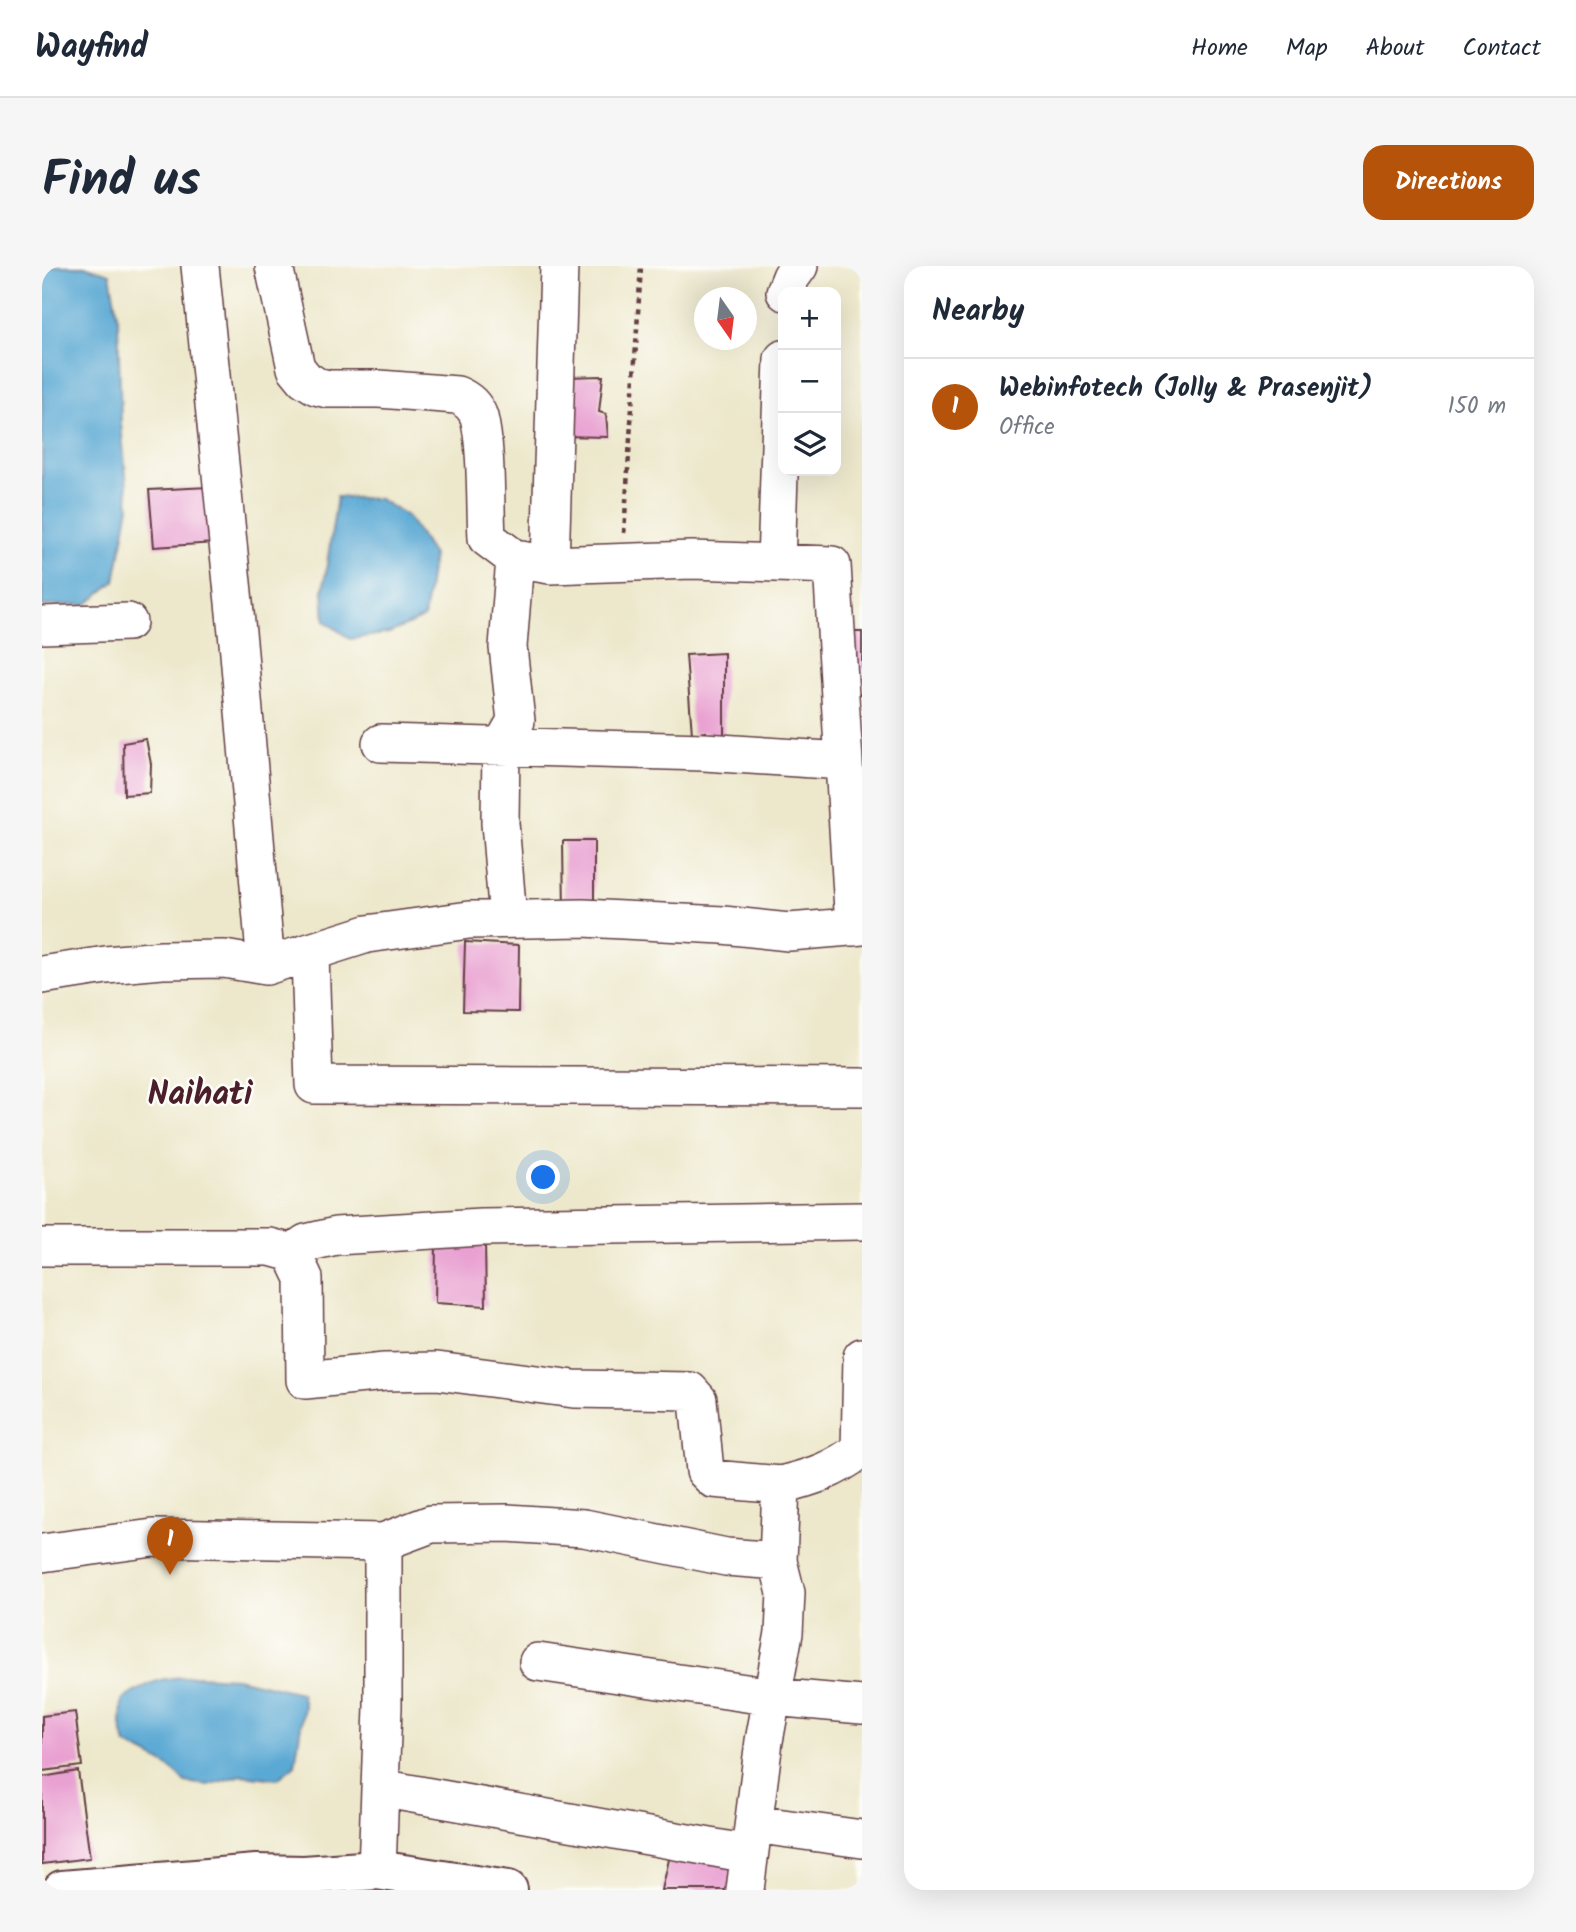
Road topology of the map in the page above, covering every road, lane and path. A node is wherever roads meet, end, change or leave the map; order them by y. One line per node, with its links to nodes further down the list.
1 (200, 266): 20 (street)
2 (274, 266): 8 (street)
3 (559, 266): 8 (street)
4 (641, 266): 9 (path)
5 (799, 266): 6 (street)
6 (788, 287)
7 (781, 413): 10 (street)
8 (533, 562): 9 (street); 14 (street)
9 (622, 562): 10 (street)
10 (776, 563): 15 (street)
11 (128, 622): 12 (street)
12 (42, 625)
13 (381, 743): 14 (street)
14 (501, 747): 15 (street); 17 (street)
15 (844, 761): 16 (street)
16 (856, 839): 18 (street)
17 (508, 919): 18 (street); 19 (street)
18 (858, 926)
19 (310, 954): 20 (street); 22 (street)
20 (265, 967): 21 (street)
21 (42, 975)
22 (862, 1087)
23 (862, 1221): 25 (street)
24 (42, 1247): 25 (street)
25 (292, 1253): 28 (street)
26 (862, 1357): 27 (street)
27 (861, 1452): 28 (street)
28 (781, 1485): 31 (street)
29 (383, 1542): 30 (street); 31 (street); 35 (street)
30 (42, 1553)
31 (778, 1561): 33 (street)
32 (538, 1662): 33 (street)
33 (773, 1697): 34 (street); 36 (street)
34 (862, 1705)
35 (380, 1788): 36 (street); 38 (street)
36 (751, 1839): 37 (street); 43 (street)
37 (862, 1839)
38 (396, 1878): 39 (main road); 42 (main road)
39 (256, 1882): 40 (main road)
40 (125, 1887): 41 (main road)
41 (62, 1890)
42 (508, 1890)
43 (745, 1890)

